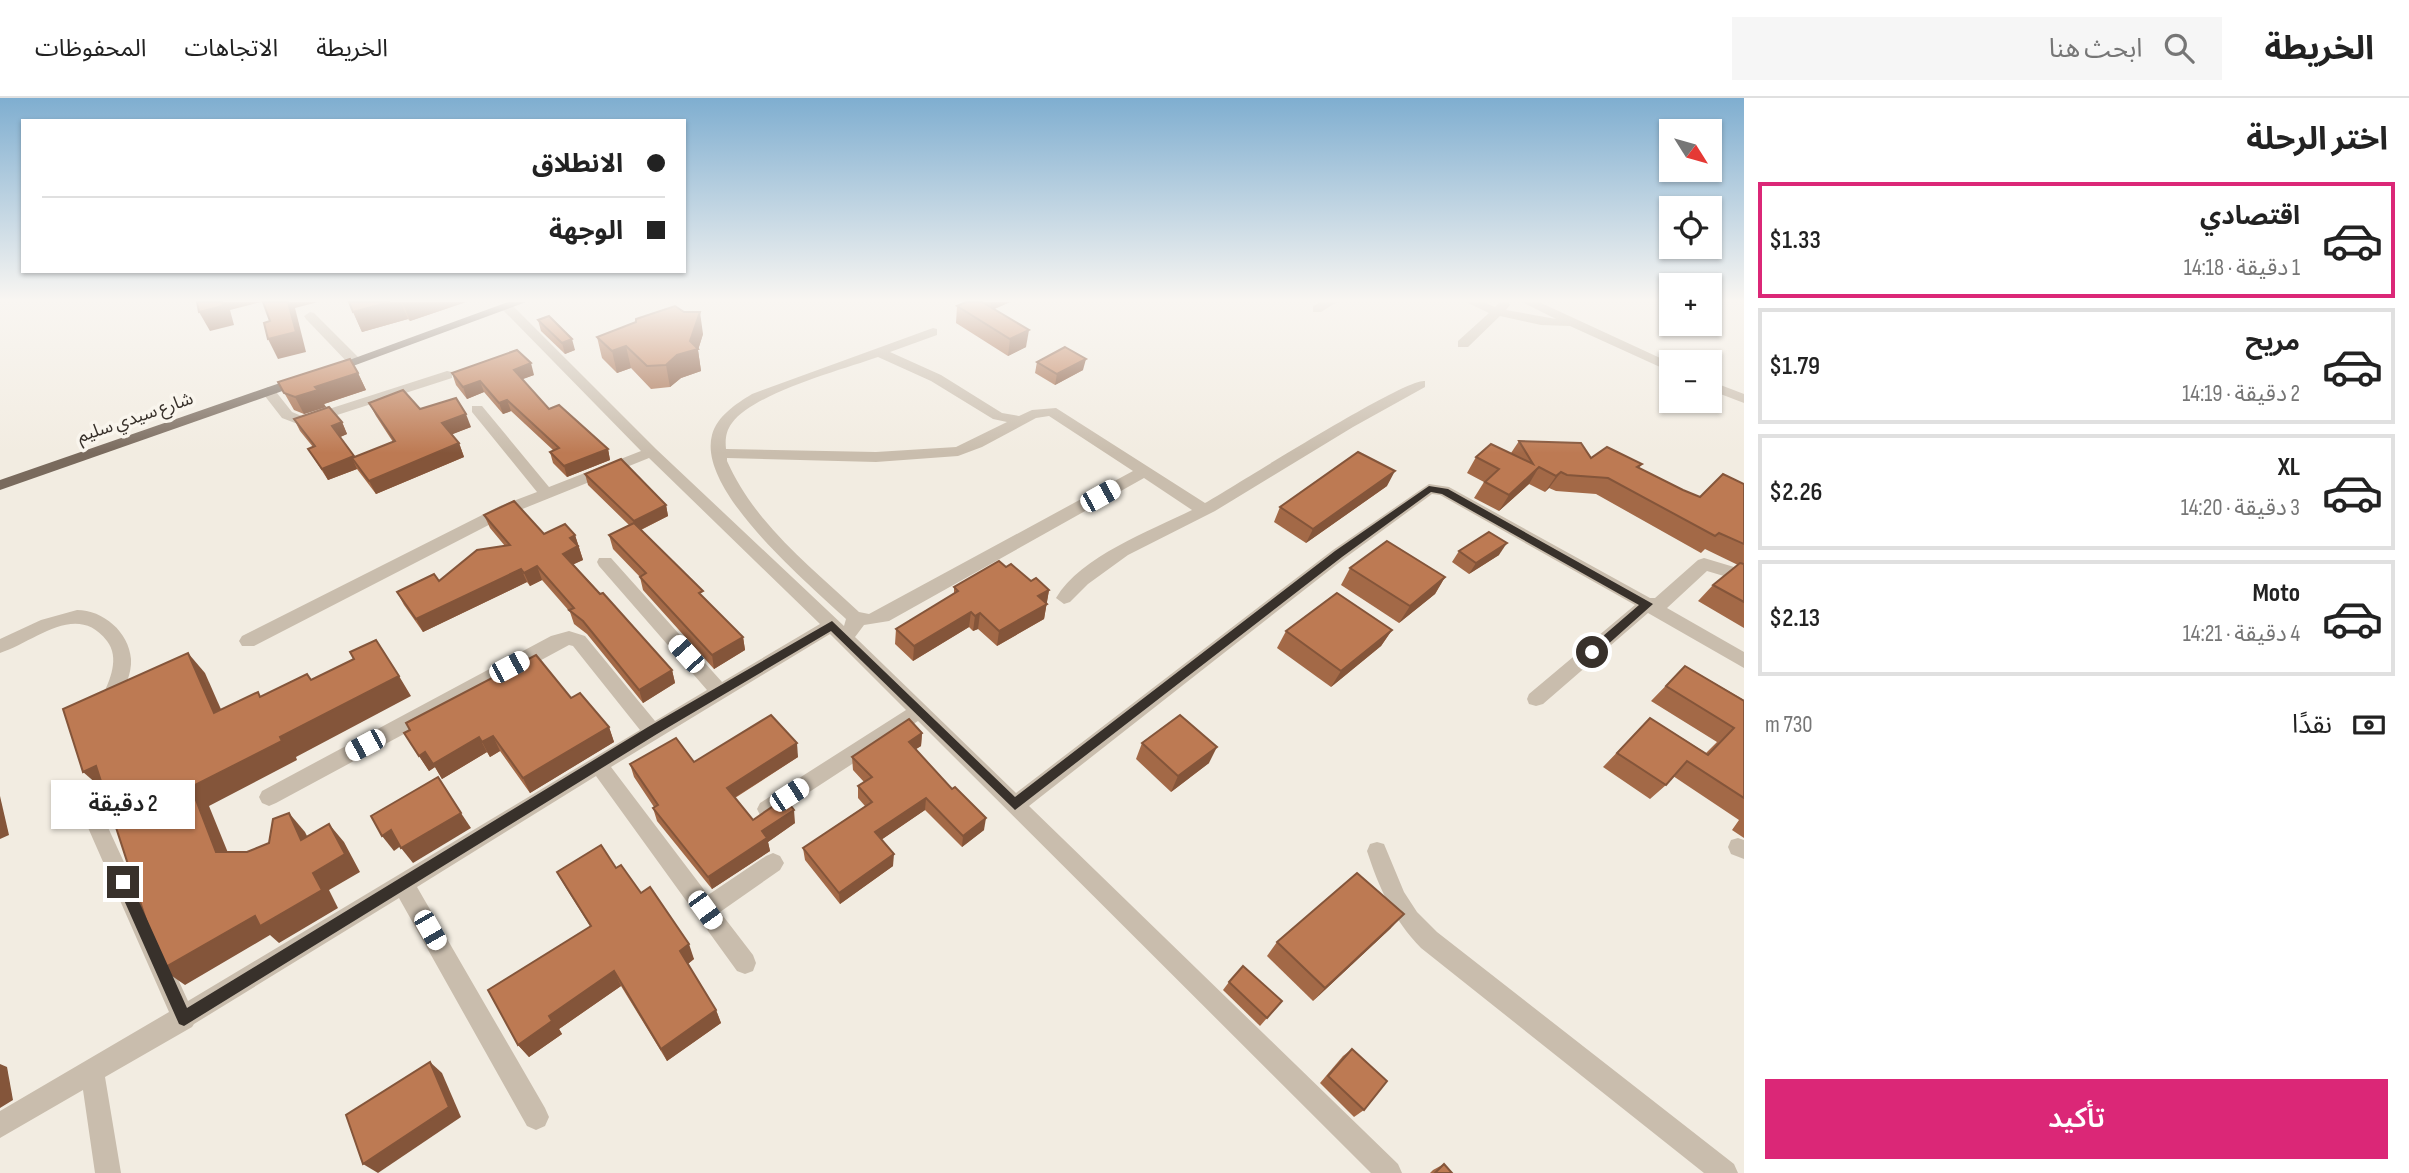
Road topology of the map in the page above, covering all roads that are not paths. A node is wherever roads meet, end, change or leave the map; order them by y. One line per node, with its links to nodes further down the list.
1 (345, 352): 6 (street)
2 (379, 352): 6 (main road, شارع سيدي سليم)
3 (558, 352): 15 (street)
4 (878, 352): 14 (street); 16 (street)
5 (1636, 352): 7 (street)
6 (354, 361): 11 (main road, شارع سيدي سليم)
7 (1659, 362)
8 (447, 375): 11 (street)
9 (1420, 384): 20 (street)
10 (1722, 390): 12 (street)
11 (268, 391): 18 (main road, شارع سيدي سليم)
12 (1744, 399)
13 (477, 409): 19 (street)
14 (1019, 420): 16 (street); 17 (street)
15 (651, 452): 19 (street); 26 (street)
16 (718, 453): 25 (street)
17 (1145, 471): 20 (street); 25 (street)
18 (0, 485)
19 (548, 495): 27 (street)
20 (1204, 510): 23 (street)
21 (605, 562): 30 (street)
22 (1744, 576): 24 (street)
23 (1064, 598)
24 (1647, 604): 29 (street); 32 (street); 37 (street)
25 (855, 617): 26 (street)
26 (838, 631): 30 (street); 33 (street)
27 (248, 641)
28 (0, 646): 31 (street)
29 (1744, 661)
30 (719, 691): 34 (street)
31 (111, 697)
32 (1536, 699)
33 (919, 710): 37 (street); 38 (street)
34 (652, 731): 35 (street); 36 (street)
35 (598, 764): 42 (street); 43 (street)
36 (269, 797)
37 (1015, 805): 50 (street)
38 (767, 809)
39 (92, 814): 45 (street)
40 (1377, 851): 51 (street)
41 (773, 863): 43 (street)
42 (403, 884): 45 (street); 47 (street)
43 (705, 910): 44 (street)
44 (745, 963)
45 (184, 1018): 46 (street)
46 (92, 1072): 48 (street); 49 (street)
47 (536, 1117)
48 (0, 1125)
49 (108, 1173)
50 (1389, 1173)
51 (1725, 1173)

